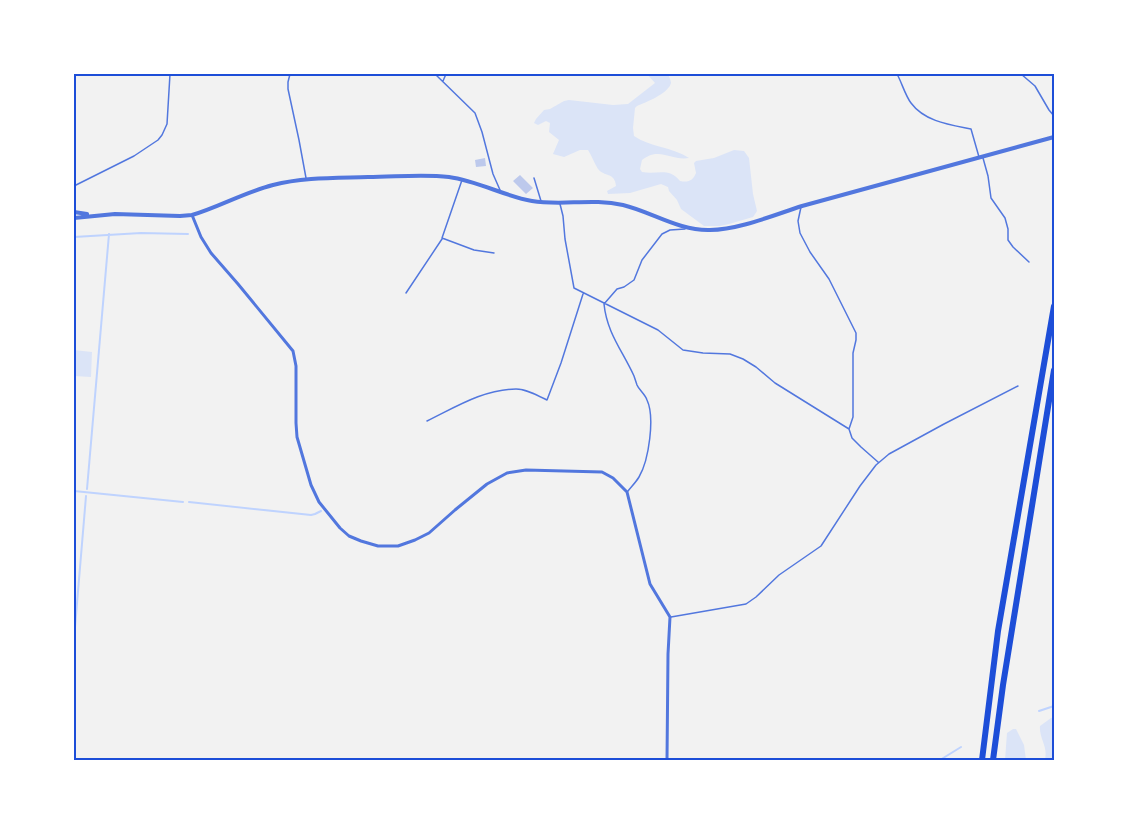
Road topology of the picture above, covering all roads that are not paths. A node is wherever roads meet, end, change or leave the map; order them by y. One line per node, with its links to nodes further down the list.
1 (170, 74): 14 (lane)
2 (290, 74): 12 (lane)
3 (435, 74): 7 (lane)
4 (446, 74): 7 (lane)
5 (897, 74): 10 (lane)
6 (1021, 74): 8 (lane)
7 (443, 82): 15 (lane)
8 (1054, 116)
9 (1054, 137): 10 (street)
10 (980, 158): 18 (street); 26 (lane)
11 (534, 178): 16 (lane)
12 (306, 179): 13 (street); 20 (street)
13 (462, 179): 15 (street); 24 (lane)
14 (74, 186)
15 (500, 190): 16 (street)
16 (541, 202): 17 (street)
17 (560, 203): 23 (street); 28 (lane)
18 (802, 206): 23 (street); 34 (lane)
19 (74, 212): 21 (street)
20 (192, 214): 21 (street); 36 (street)
21 (94, 215): 22 (street)
22 (74, 218)
23 (692, 228): 29 (lane)
24 (442, 238): 25 (lane); 27 (lane)
25 (494, 253)
26 (1029, 262)
27 (406, 293)
28 (583, 293): 29 (lane); 33 (lane)
29 (604, 304): 34 (lane); 36 (lane)
30 (1054, 306): 39 (highway)
31 (1054, 370): 40 (highway)
32 (1018, 386): 35 (lane)
33 (427, 421)
34 (849, 429): 35 (lane)
35 (879, 463): 37 (lane)
36 (627, 492): 37 (street)
37 (670, 617): 38 (street)
38 (667, 760)
39 (982, 760)
40 (993, 760)

